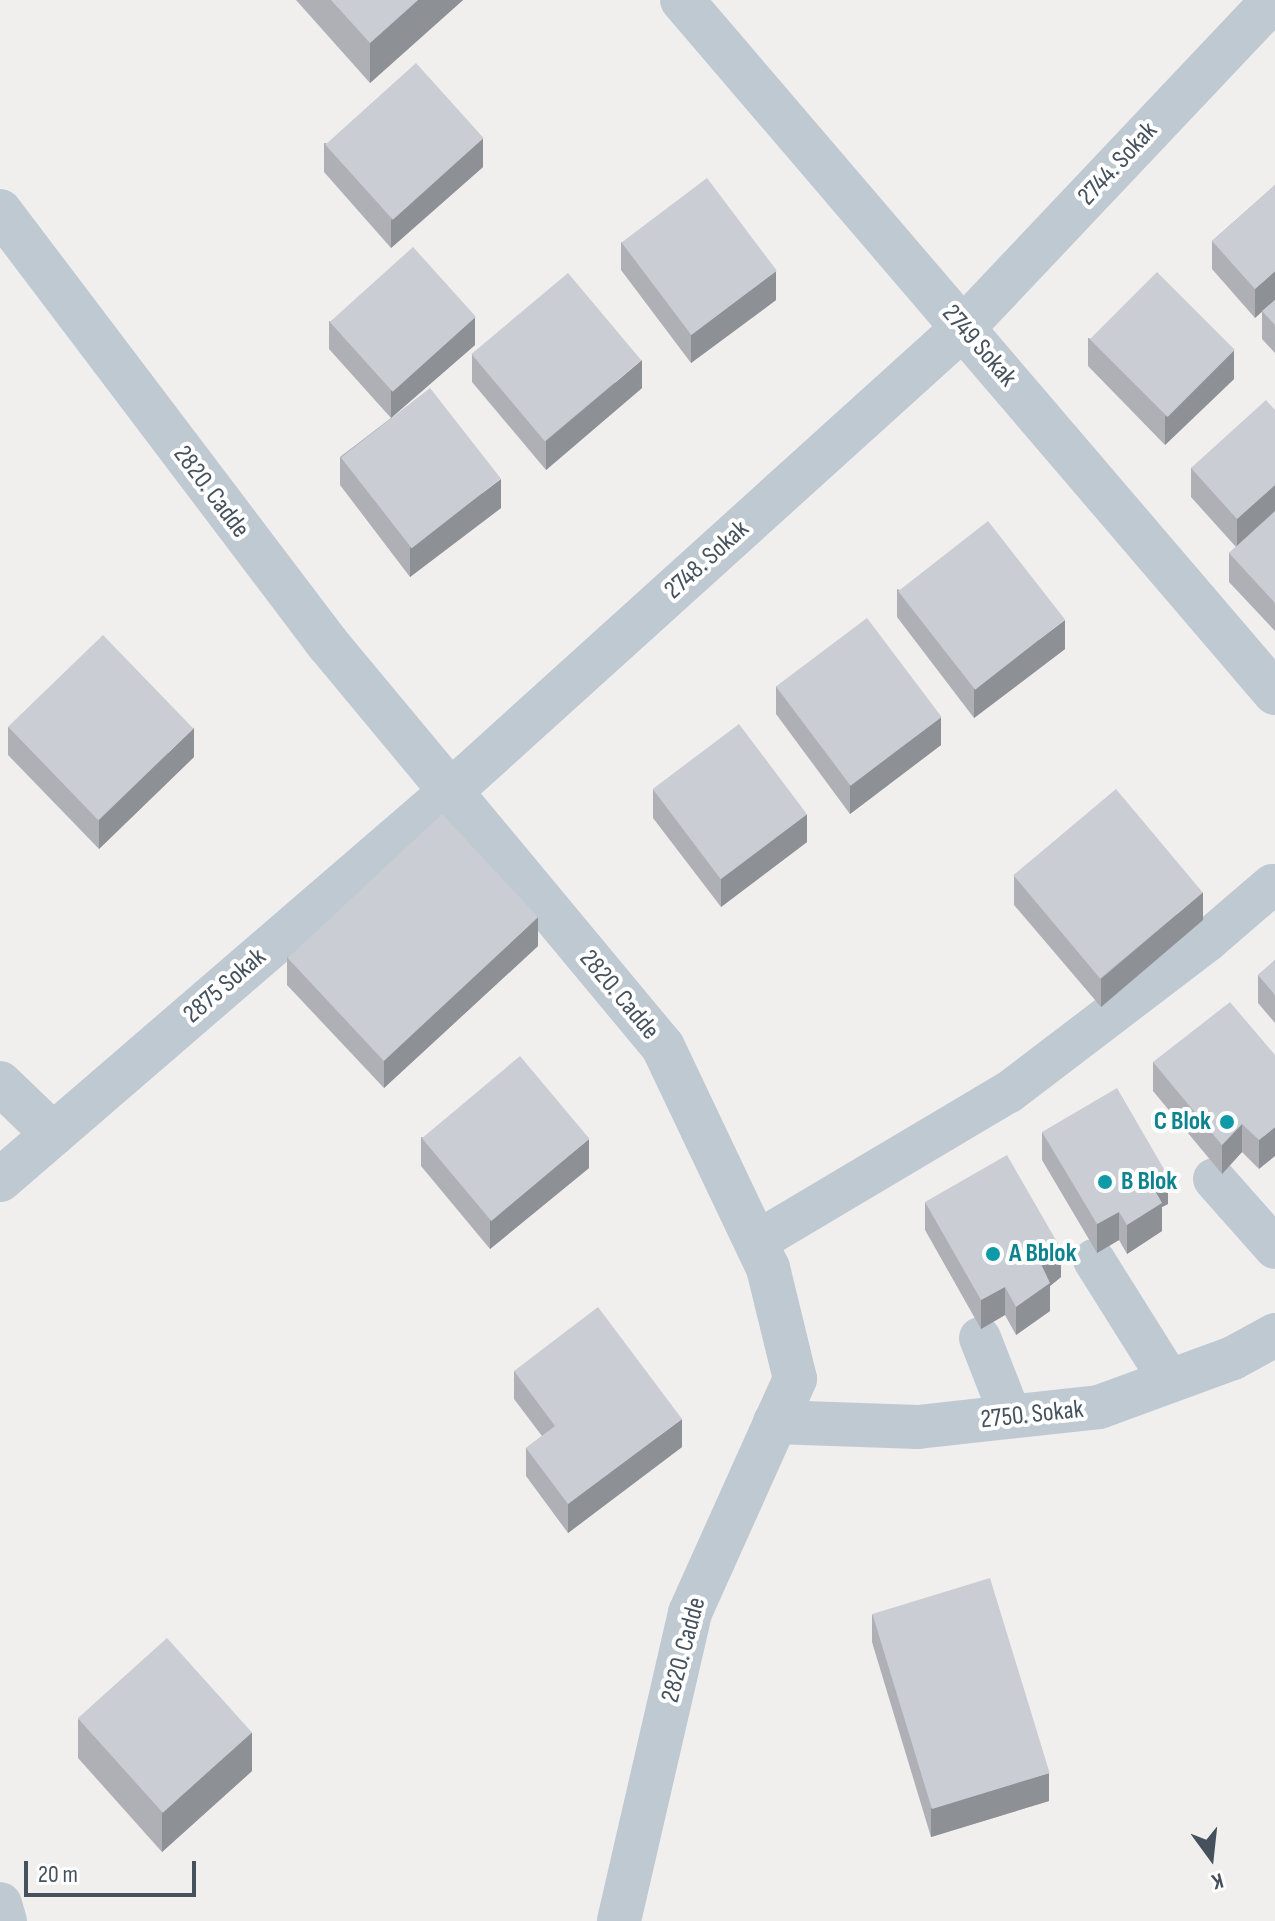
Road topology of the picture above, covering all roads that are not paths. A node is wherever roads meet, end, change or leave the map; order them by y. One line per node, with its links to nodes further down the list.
1 (682, 0): 4 (street, 2749 Sokak)
2 (1273, 0): 4 (street, 2744. Sokak)
3 (0, 211): 6 (street, 2820. Cadde)
4 (964, 327): 5 (street, 2749 Sokak); 6 (street, 2748. Sokak)
5 (1275, 693)
6 (450, 792): 9 (street, 2875 Sokak); 12 (street, 2820. Cadde)
7 (1272, 885): 12 (street)
8 (0, 1083): 9 (street)
9 (53, 1134): 11 (street, 2875 Sokak)
10 (1214, 1179): 13 (street)
11 (0, 1180)
12 (756, 1242): 19 (street, 2820. Cadde)
13 (1275, 1248)
14 (1094, 1260): 17 (street)
15 (1275, 1335): 17 (street, 2750. Sokak)
16 (980, 1338): 18 (street)
17 (1170, 1381): 18 (street, 2750. Sokak)
18 (1011, 1417): 19 (street, 2750. Sokak)
19 (775, 1422): 22 (street, 2820. Cadde)
20 (0, 1904): 21 (street)
21 (5, 1921)
22 (619, 1921)

